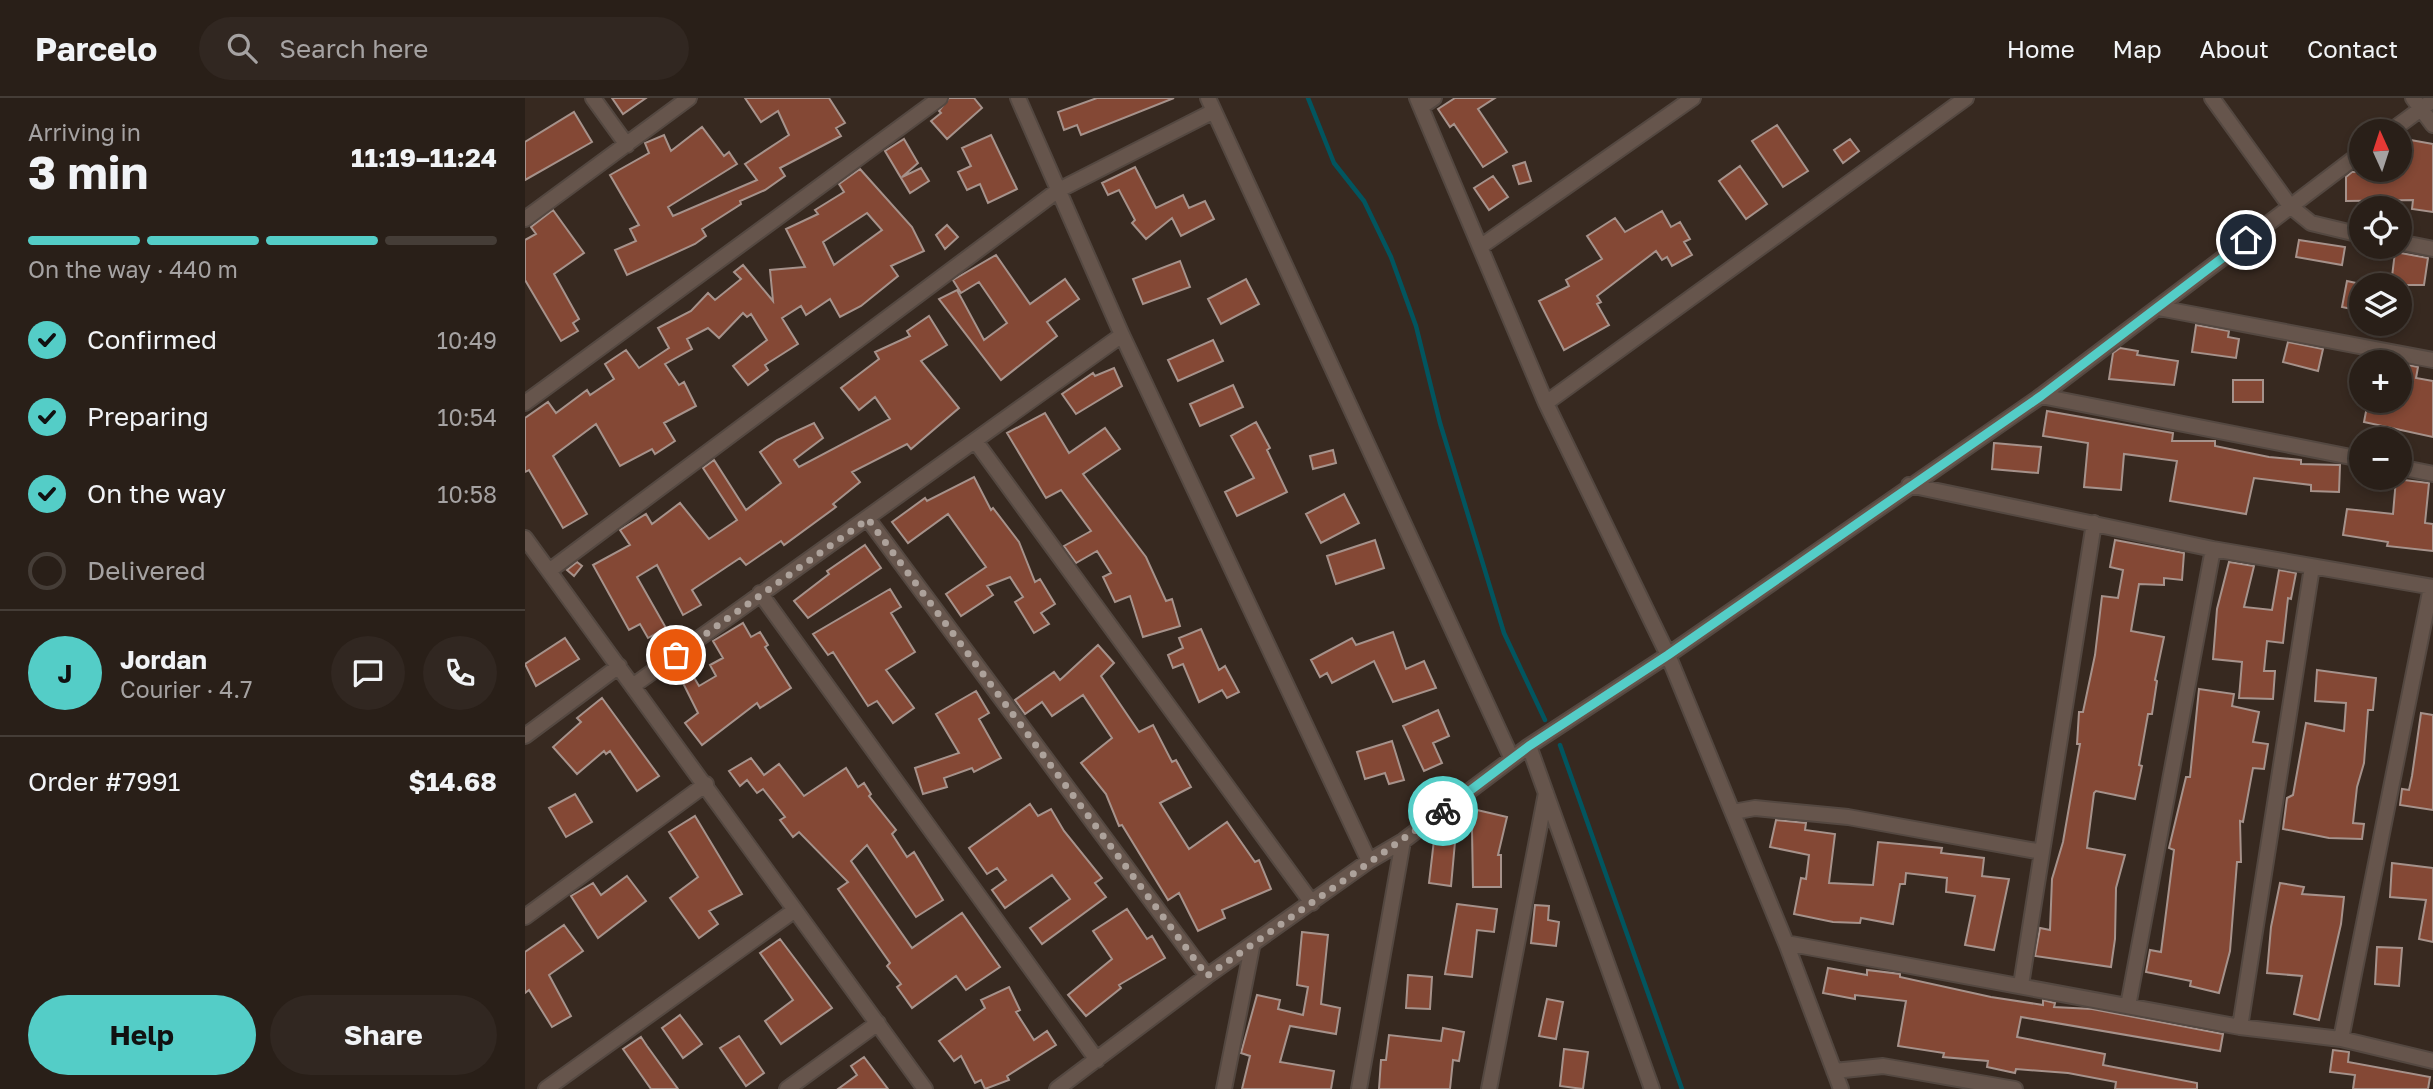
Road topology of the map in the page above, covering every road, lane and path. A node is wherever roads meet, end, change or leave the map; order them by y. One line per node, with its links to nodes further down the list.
1 (593, 98): 15 (street)
2 (689, 98): 15 (street)
3 (940, 98): 28 (street)
4 (1018, 98): 17 (street)
5 (1434, 98): 10 (street)
6 (1693, 98): 22 (street)
7 (1966, 98): 29 (street)
8 (2212, 98): 18 (street)
9 (2433, 100): 11 (street)
10 (1419, 103): 22 (street)
11 (2417, 103): 13 (street); 14 (street)
12 (1211, 104): 17 (street); 48 (street)
13 (2402, 119)
14 (2433, 125)
15 (628, 145): 19 (street)
16 (2349, 162): 18 (street)
17 (1057, 191): 25 (street); 40 (street)
18 (2290, 206): 20 (street); 24 (street)
19 (525, 219)
20 (2349, 232)
21 (2412, 245): 23 (street)
22 (1480, 247): 29 (street)
23 (2433, 249)
24 (2159, 308): 26 (street); 27 (street)
25 (1122, 335): 30 (street); 56 (street)
26 (2433, 360)
27 (2041, 396): 31 (street); 34 (street)
28 (525, 402)
29 (1546, 403): 43 (street)
30 (976, 442): 35 (street); 57 (street)
31 (2349, 457)
32 (2412, 470): 33 (street)
33 (2433, 474)
34 (1909, 485): 36 (street); 43 (street)
35 (868, 519): 42 (street); 62 (street)
36 (2095, 523): 38 (street); 55 (street)
37 (525, 538): 40 (street)
38 (2213, 549): 39 (street); 64 (street)
39 (2312, 567): 41 (street); 66 (street)
40 (549, 571): 44 (street)
41 (2432, 587): 67 (street)
42 (760, 593): 45 (street); 68 (street)
43 (1668, 655): 47 (street); 51 (street)
44 (619, 666): 45 (street); 46 (street)
45 (634, 685): 49 (street)
46 (525, 736)
47 (1529, 746): 48 (street); 50 (street)
48 (1512, 759): 54 (street)
49 (706, 784): 58 (street); 59 (street)
50 (1546, 791): 52 (street); 53 (street)
51 (1733, 812): 55 (street); 60 (street)
52 (1558, 824): 53 (street); 78 (street)
53 (1537, 839): 77 (street)
54 (1403, 841): 56 (street); 76 (street)
55 (2042, 852): 63 (street)
56 (1369, 861): 57 (street)
57 (1313, 902): 61 (street)
58 (795, 910): 65 (street); 71 (street)
59 (525, 917)
60 (1786, 943): 63 (street); 70 (street)
61 (1252, 947): 62 (street); 75 (street)
62 (1207, 976): 68 (street)
63 (2021, 985): 64 (street)
64 (2128, 1006): 66 (street)
65 (878, 1023): 72 (street); 73 (street)
66 (2240, 1027): 67 (street)
67 (2341, 1039): 69 (street)
68 (1097, 1060): 74 (street)
69 (2433, 1061)
70 (1834, 1071): 79 (street); 80 (street)
71 (545, 1089)
72 (787, 1089)
73 (925, 1089)
74 (1058, 1089)
75 (1224, 1089)
76 (1359, 1089)
77 (1489, 1089)
78 (1652, 1089)
79 (1841, 1089)
80 (2015, 1089)

